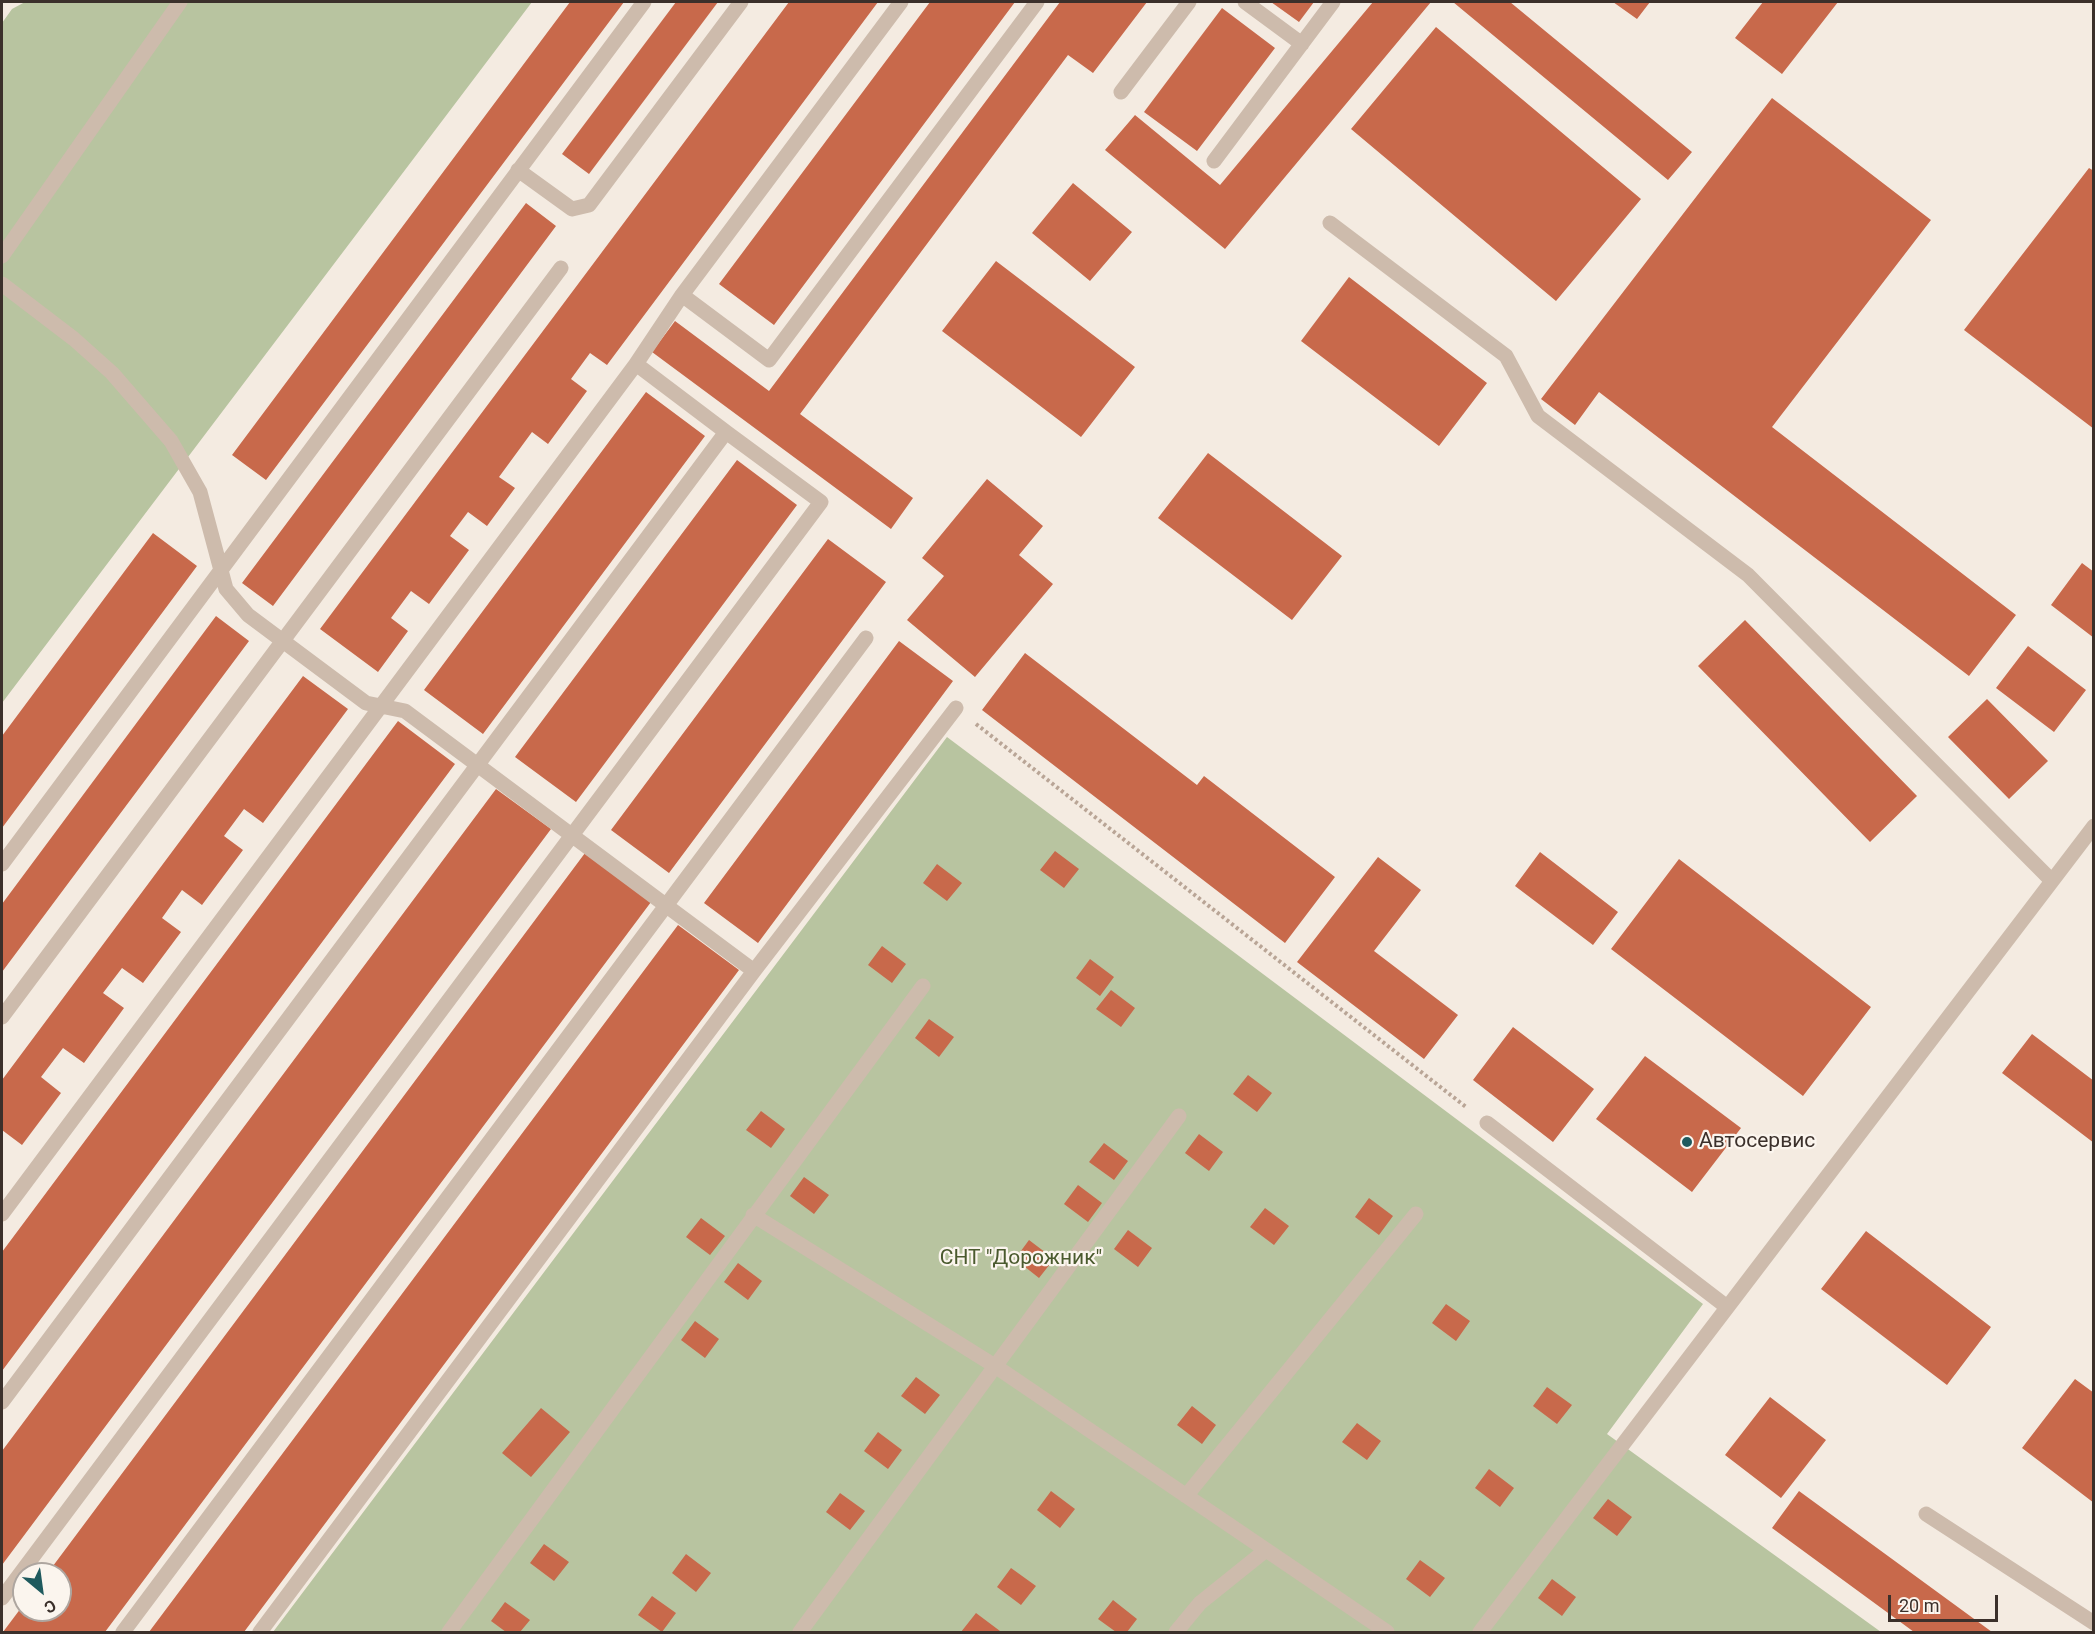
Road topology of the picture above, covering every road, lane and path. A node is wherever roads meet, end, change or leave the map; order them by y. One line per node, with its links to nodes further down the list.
1 (180, 2): 14 (street)
2 (644, 2): 12 (street)
3 (741, 2): 12 (street)
4 (901, 2): 17 (street)
5 (1037, 2): 17 (street)
6 (1189, 2): 10 (street)
7 (1245, 2): 9 (street)
8 (1334, 2): 9 (street)
9 (1302, 44): 11 (street)
10 (1121, 92)
11 (1214, 161)
12 (518, 170): 20 (street)
13 (1330, 223): 29 (street)
14 (2, 256)
15 (561, 268): 22 (street)
16 (2, 284): 20 (street)
17 (682, 295): 18 (street)
18 (636, 364): 19 (street); 23 (street)
19 (726, 432): 25 (street); 27 (street)
20 (220, 572): 22 (street); 28 (street)
21 (866, 638): 30 (street)
22 (283, 641): 23 (street); 33 (street)
23 (381, 706): 25 (street); 36 (street)
24 (956, 708): 31 (street); 35 (path)
25 (477, 765): 27 (street); 41 (street)
26 (2094, 826): 29 (street)
27 (571, 836): 30 (street); 45 (street)
28 (2, 864)
29 (2052, 881): 39 (street)
30 (666, 906): 31 (street); 47 (street)
31 (754, 971): 48 (street)
32 (923, 986): 38 (street)
33 (2, 1017)
34 (1179, 1116): 40 (street)
35 (1487, 1123): 39 (street)
36 (2, 1214)
37 (1416, 1214): 42 (street)
38 (753, 1215): 40 (street); 49 (street)
39 (1727, 1307): 53 (street)
40 (995, 1366): 42 (street); 50 (street)
41 (2, 1402)
42 (1186, 1496): 44 (street)
43 (1926, 1514): 46 (street)
44 (1266, 1550): 51 (street); 52 (street)
45 (2, 1598)
46 (2094, 1623)
47 (123, 1632)
48 (260, 1632)
49 (450, 1632)
50 (800, 1632)
51 (1176, 1632)
52 (1388, 1632)
53 (1480, 1632)

